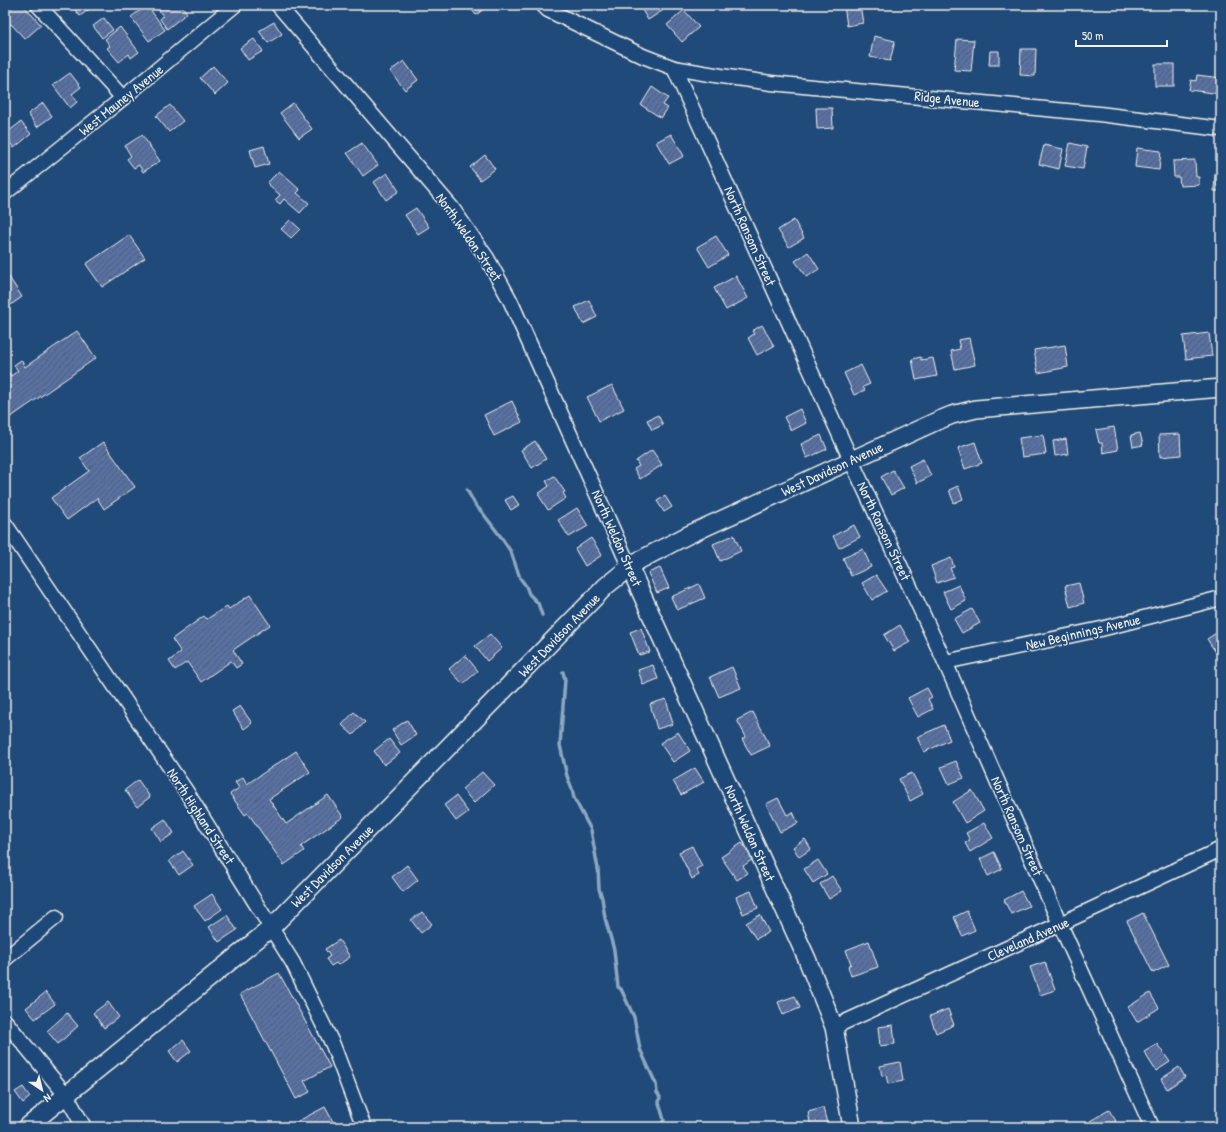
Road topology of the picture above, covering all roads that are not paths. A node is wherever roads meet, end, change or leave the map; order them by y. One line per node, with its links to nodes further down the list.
1 (38, 5): 6 (street)
2 (235, 5): 6 (street, West Mauney Avenue)
3 (278, 5): 12 (street, North Weldon Street)
4 (548, 7): 5 (street)
5 (674, 68): 7 (street, Ridge Avenue); 10 (street, North Ransom Street)
6 (123, 98): 8 (street, West Mauney Avenue)
7 (1221, 129)
8 (5, 194)
9 (1221, 388): 10 (street, West Davidson Avenue)
10 (851, 460): 12 (street, West Davidson Avenue); 14 (street, North Ransom Street)
11 (5, 524): 18 (street, North Highland Street)
12 (629, 566): 18 (street, West Davidson Avenue); 21 (street, North Weldon Street)
13 (1221, 598): 14 (street, New Beginnings Avenue)
14 (945, 662): 17 (street, North Ransom Street)
15 (1221, 849): 17 (street, Cleveland Avenue)
16 (56, 917): 19 (street)
17 (1060, 924): 21 (street, Cleveland Avenue); 27 (street, North Ransom Street)
18 (271, 928): 22 (street, West Davidson Avenue); 25 (street, North Highland Street)
19 (5, 959)
20 (5, 1021): 22 (street)
21 (834, 1027): 26 (street, North Weldon Street)
22 (66, 1095): 23 (street, West Davidson Avenue); 24 (street)
23 (27, 1127)
24 (84, 1127)
25 (364, 1127)
26 (852, 1127)
27 (1152, 1127)

